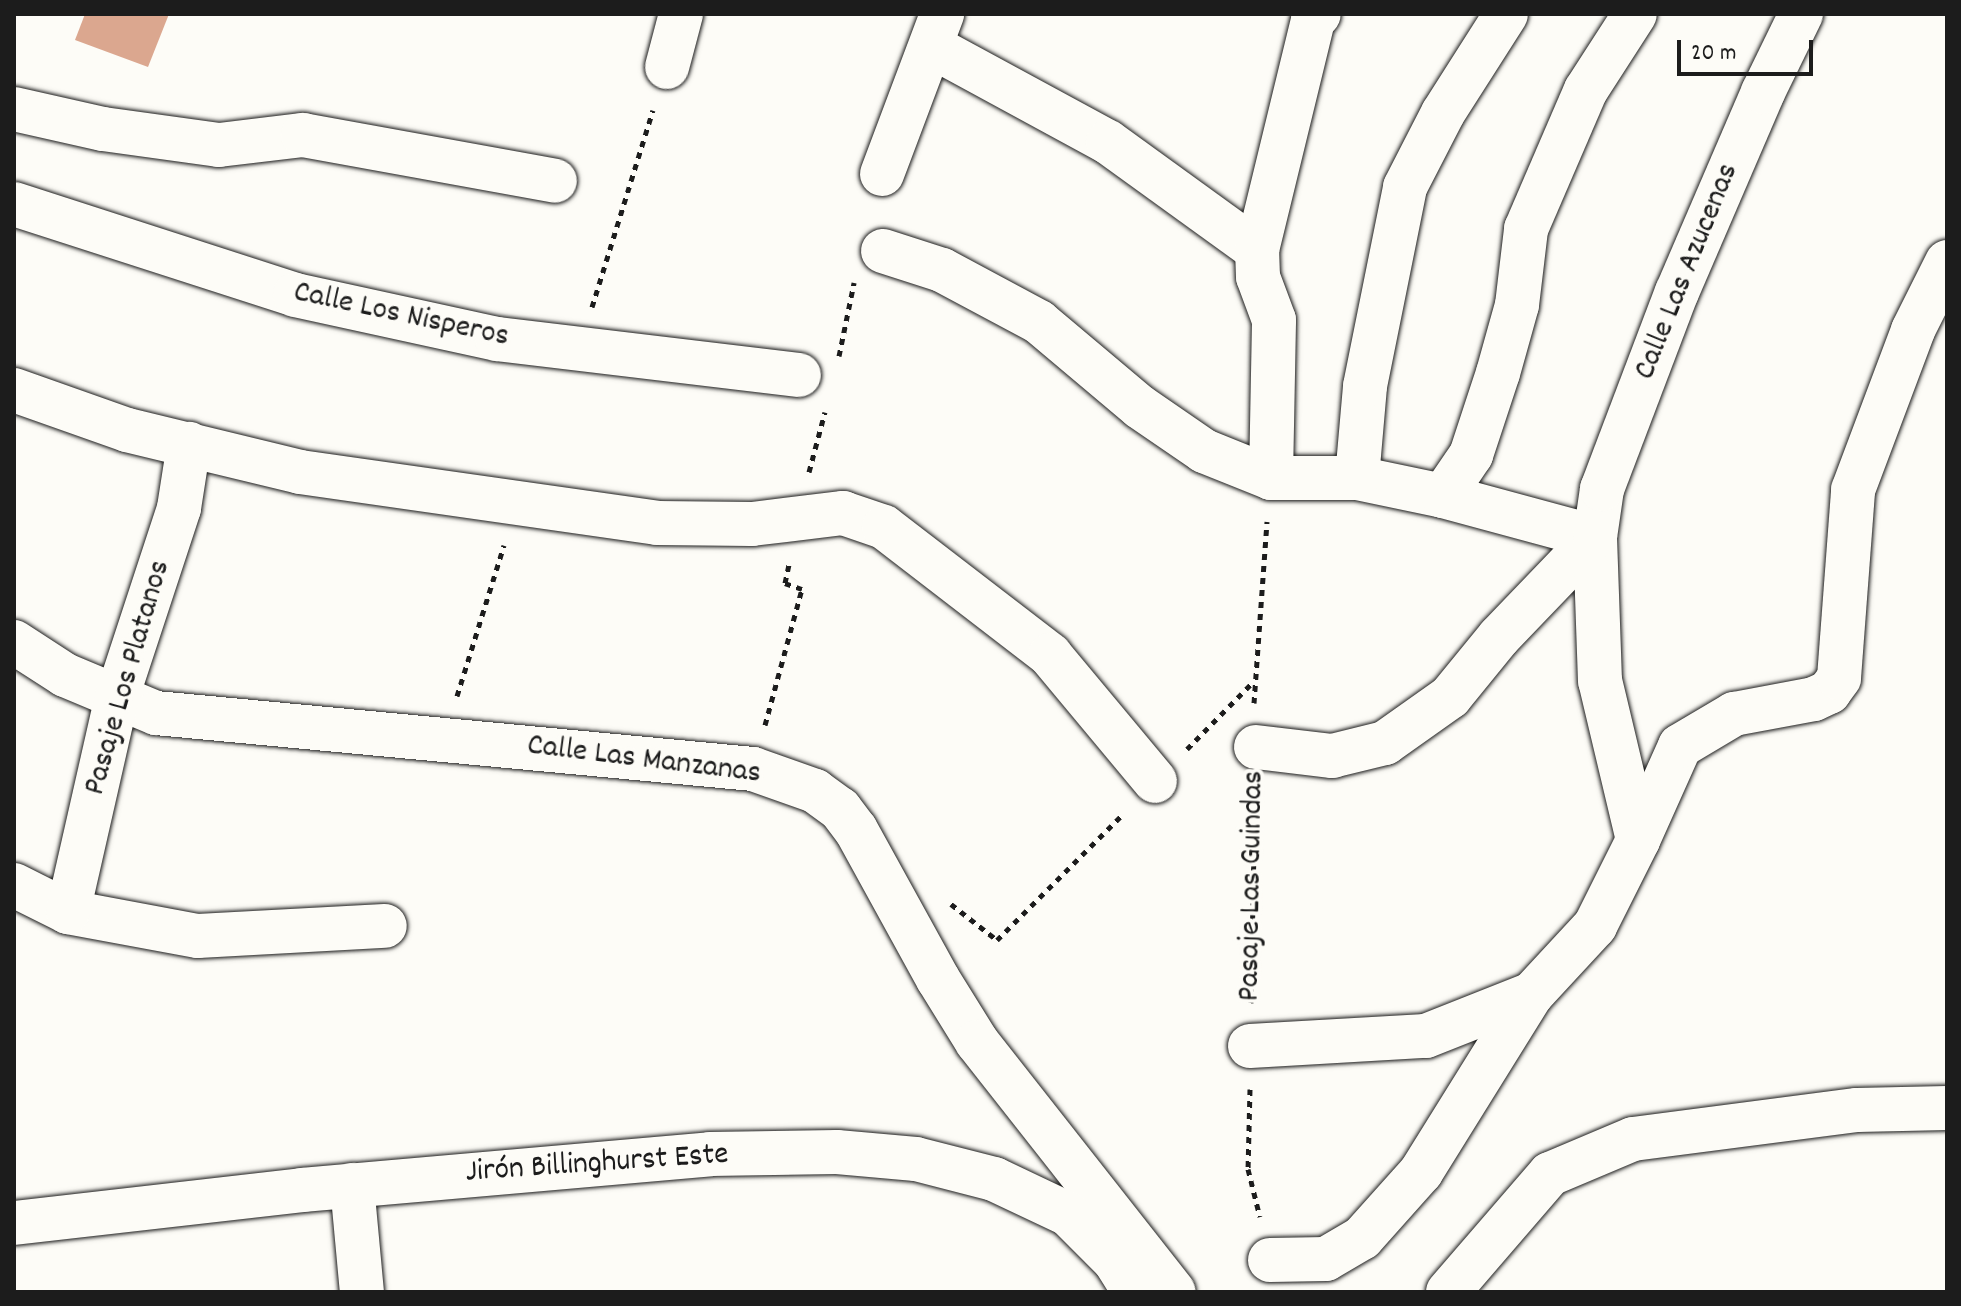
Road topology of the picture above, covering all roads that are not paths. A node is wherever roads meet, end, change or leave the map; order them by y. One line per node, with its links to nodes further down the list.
1 (681, 14): 7 (street)
2 (1506, 14): 19 (street)
3 (1635, 14): 20 (street)
4 (1801, 14): 21 (street, Calle Las Azucenas)
5 (1304, 16): 12 (street)
6 (936, 30): 9 (street); 12 (street)
7 (667, 67)
8 (14, 109): 10 (street)
9 (882, 174)
10 (555, 181)
11 (14, 204): 15 (street, Calle Los Nisperos)
12 (1257, 250): 18 (street)
13 (883, 251): 18 (street)
14 (1947, 262): 26 (street)
15 (799, 375)
16 (14, 390): 17 (street)
17 (189, 444): 23 (street, Pasaje Los Platanos); 25 (street)
18 (1271, 478): 19 (street)
19 (1357, 478): 20 (street)
20 (1443, 496): 21 (street)
21 (1595, 537): 24 (street); 26 (street, Calle Las Azucenas)
22 (14, 642): 23 (street, Calle Las Manzanas)
23 (117, 697): 28 (street, Pasaje Los Platanos); 38 (street, Calle Las Manzanas)
24 (1256, 747)
25 (1155, 781)
26 (1638, 840): 30 (street)
27 (14, 885): 28 (street)
28 (68, 912): 29 (street)
29 (385, 926)
30 (1532, 994): 31 (street); 35 (street)
31 (1250, 1046)
32 (1947, 1108): 39 (street)
33 (352, 1185): 34 (street, Jirón Billinghurst Este); 36 (street); 37 (street, Jirón Billinghurst Este)
34 (14, 1223)
35 (1270, 1260)
36 (362, 1292)
37 (1134, 1292)
38 (1174, 1292)
39 (1448, 1292)

